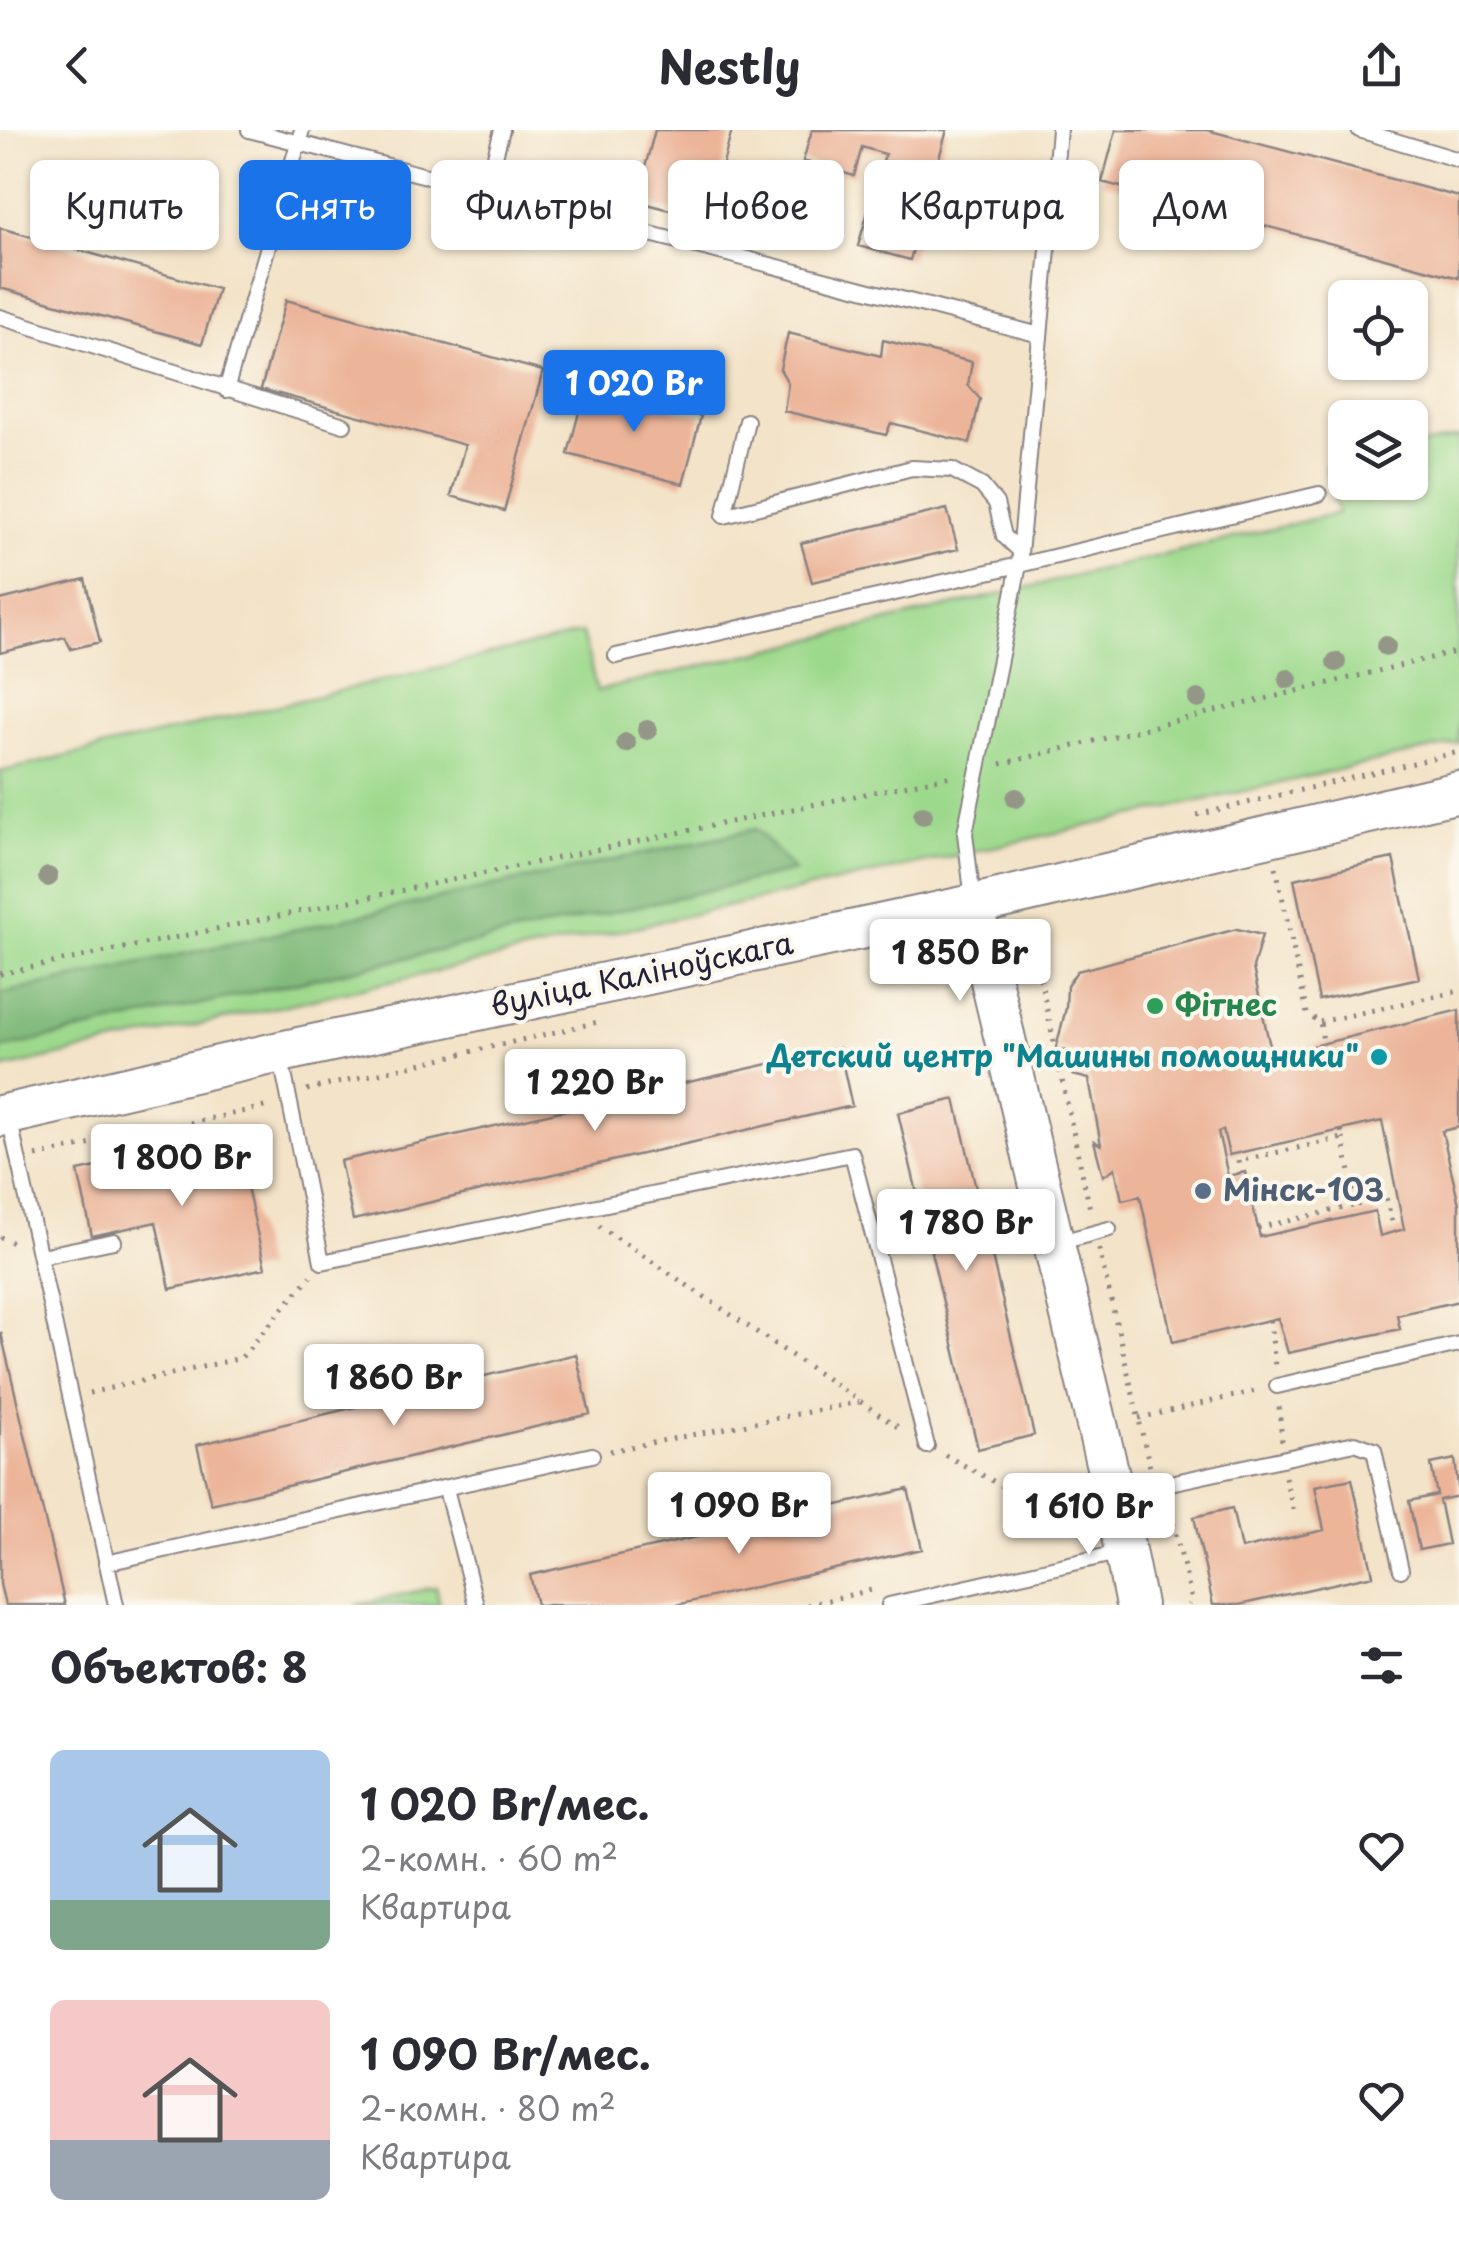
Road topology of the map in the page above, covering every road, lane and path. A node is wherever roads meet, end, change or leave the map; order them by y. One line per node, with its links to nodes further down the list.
1 (248, 130): 5 (lane)
2 (502, 130): 6 (lane)
3 (1059, 130): 11 (lane)
4 (1362, 130): 7 (lane)
5 (300, 136): 8 (lane); 12 (lane)
6 (494, 160)
7 (1459, 160)
8 (431, 174)
9 (648, 232): 11 (lane)
10 (0, 317): 12 (lane)
11 (1040, 335): 16 (lane)
12 (226, 390): 14 (lane)
13 (748, 421): 16 (lane)
14 (344, 425)
15 (1319, 494): 16 (lane)
16 (1019, 558): 18 (lane); 19 (lane)
17 (1459, 651): 19 (path)
18 (616, 656)
19 (978, 770): 22 (lane); 24 (path)
20 (1459, 792): 22 (main road, вуліца Каліноўскага)
21 (1276, 867): 26 (path)
22 (973, 905): 28 (main road, вуліца Каліноўскага); 39 (main road)
23 (1027, 919): 37 (path)
24 (0, 974)
25 (1459, 991): 26 (path)
26 (1320, 1022): 27 (path)
27 (1323, 1042)
28 (280, 1052): 29 (main road, вуліца Каліноўскага); 41 (lane)
29 (4, 1114): 40 (lane)
30 (1341, 1129): 31 (path)
31 (1343, 1138): 32 (path); 33 (path)
32 (1240, 1174)
33 (1356, 1204): 35 (path); 36 (path)
34 (576, 1211): 41 (lane); 46 (path); 48 (lane)
35 (1393, 1225)
36 (1258, 1228)
37 (1102, 1231): 39 (lane); 47 (path)
38 (114, 1240): 40 (lane)
39 (1053, 1244): 52 (main road)
40 (41, 1256): 45 (lane)
41 (322, 1262): 45 (path)
42 (1270, 1320): 44 (path)
43 (1459, 1344): 44 (lane)
44 (1278, 1386): 47 (path)
45 (70, 1397): 54 (lane)
46 (860, 1401): 48 (path); 49 (path)
47 (1139, 1418): 50 (path)
48 (927, 1446): 53 (path)
49 (592, 1455): 51 (lane)
50 (1154, 1486): 52 (lane); 55 (lane); 60 (path)
51 (446, 1490): 54 (lane); 57 (lane)
52 (1114, 1496): 53 (main road)
53 (1111, 1545): 58 (lane); 59 (main road)
54 (106, 1563): 56 (lane)
55 (1400, 1570)
56 (116, 1605)
57 (476, 1605)
58 (889, 1605)
59 (1136, 1605)
60 (1190, 1605)

